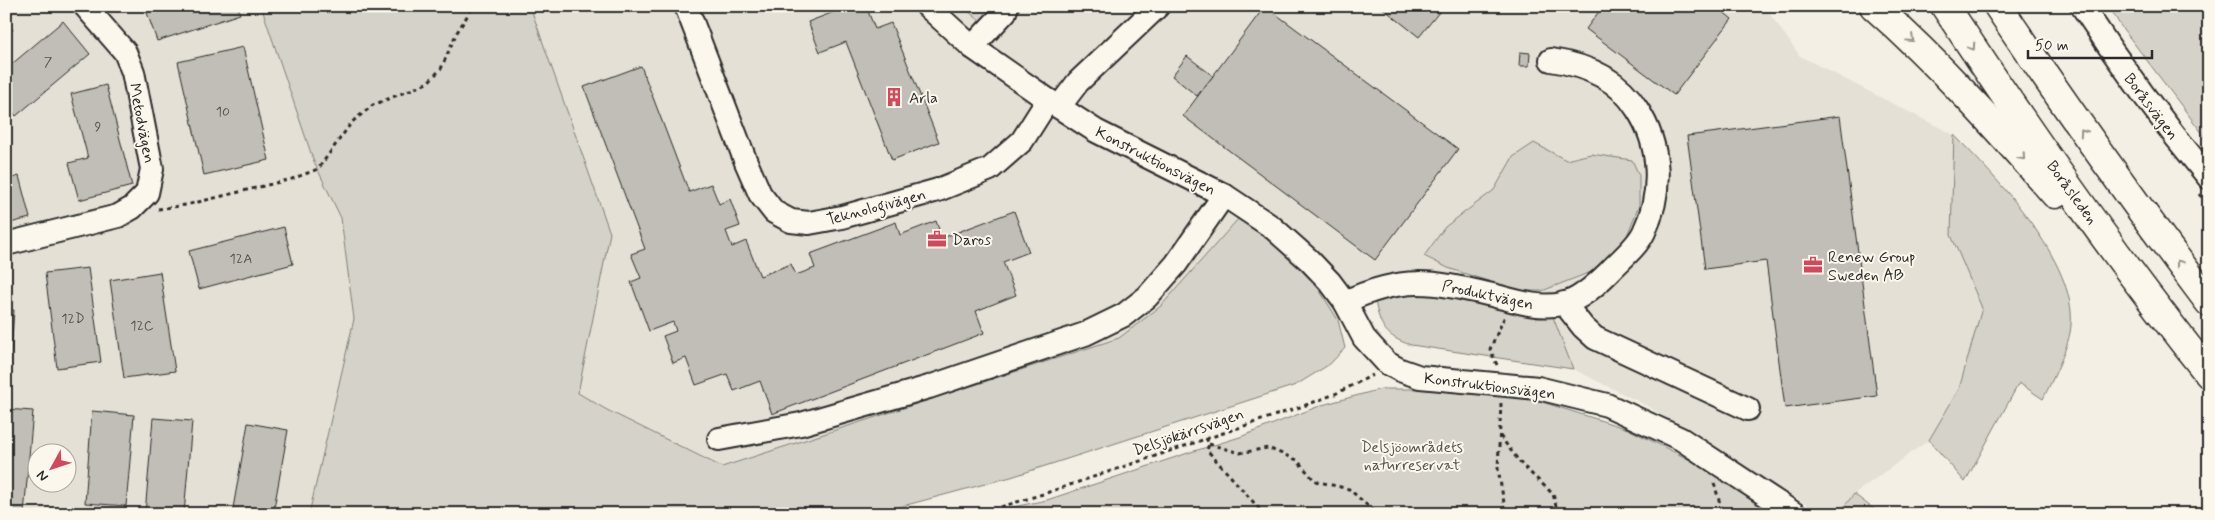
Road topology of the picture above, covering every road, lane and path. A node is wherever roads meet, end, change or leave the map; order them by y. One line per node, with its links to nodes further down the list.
1 (86, 6): 17 (street, Metodvägen)
2 (476, 6): 16 (path)
3 (686, 6): 13 (street, Teknologivägen)
4 (927, 6): 11 (street, Konstruktionsvägen)
5 (1007, 6): 11 (street)
6 (1158, 6): 13 (street, Teknologivägen)
7 (1874, 6): 21 (highway, one-way to 21)
8 (1945, 6): 21 (highway, Boråsleden, one-way to 21)
9 (1998, 6): 19 (highway, one-way to 9)
10 (2082, 6): 14 (street, Boråsvägen)
11 (972, 47): 13 (street, Konstruktionsvägen)
12 (1551, 60): 20 (street, Produktvägen)
13 (1054, 104): 15 (street, Konstruktionsvägen)
14 (2209, 178)
15 (1224, 195): 18 (street, Konstruktionsvägen); 26 (street)
16 (157, 210)
17 (6, 244)
18 (1345, 302): 20 (street, Produktvägen); 22 (street, Konstruktionsvägen)
19 (2209, 302)
20 (1564, 304): 24 (street)
21 (2179, 336): 23 (highway, Boråsleden)
22 (1387, 363): 27 (path, Delsjökärrsvägen); 33 (street, Konstruktionsvägen)
23 (2209, 374)
24 (1748, 409)
25 (1500, 436): 32 (path)
26 (719, 438)
27 (1206, 438): 28 (path); 29 (path, Delsjökärrsvägen)
28 (1209, 444): 30 (path); 31 (path)
29 (978, 514)
30 (1264, 514)
31 (1377, 514)
32 (1558, 514)
33 (1794, 514)

